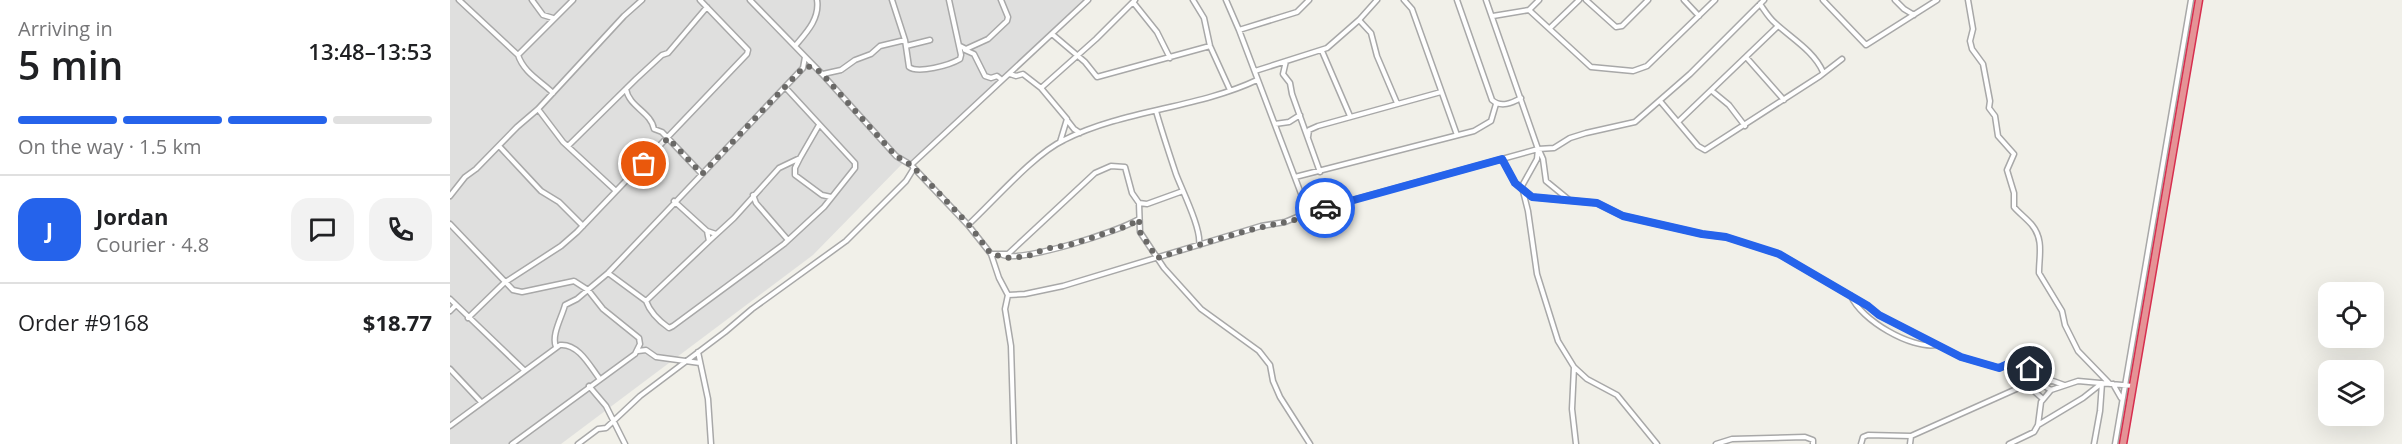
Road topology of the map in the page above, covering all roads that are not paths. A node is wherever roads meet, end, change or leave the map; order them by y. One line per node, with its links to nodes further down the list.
1 (459, 0): 55 (street)
2 (532, 0): 41 (street)
3 (573, 0): 41 (street)
4 (642, 0): 77 (street)
5 (700, 0): 36 (street)
6 (750, 0): 50 (street)
7 (817, 0): 50 (street)
8 (892, 0): 47 (street)
9 (949, 0): 49 (street)
10 (1001, 0): 53 (street)
11 (1088, 0): 46 (street)
12 (1193, 0): 52 (street)
13 (1226, 0): 45 (street)
14 (1309, 0): 45 (street)
15 (1369, 0): 35 (street)
16 (1377, 0): 35 (street)
17 (1404, 0): 76 (street)
18 (1457, 0): 82 (street)
19 (1486, 0): 38 (street)
20 (1539, 0): 37 (street)
21 (1579, 0): 44 (street)
22 (1586, 0): 23 (street)
23 (1648, 0)
24 (1684, 0): 39 (street)
25 (1715, 0): 39 (street)
26 (1764, 0): 34 (street)
27 (1823, 0): 40 (street)
28 (1895, 0): 40 (street)
29 (1937, 0): 40 (street)
30 (1968, 0): 160 (street)
31 (2191, 0): 164 (street)
32 (2199, 0): 165 (highway)
33 (1134, 1): 57 (street); 60 (street)
34 (1760, 4): 43 (street); 80 (street)
35 (1372, 5): 42 (street)
36 (707, 7): 73 (street); 95 (street)
37 (1529, 10): 38 (street); 44 (street)
38 (1493, 16): 78 (street)
39 (1699, 16): 44 (street)
40 (1915, 16)
41 (553, 18): 55 (street)
42 (1359, 20): 54 (street); 81 (street)
43 (1778, 26): 59 (street); 66 (street)
44 (1550, 28)
45 (1239, 30): 65 (street)
46 (1052, 34): 57 (street); 68 (street)
47 (905, 40): 51 (street); 67 (street)
48 (930, 40): 51 (street)
49 (959, 45): 53 (street); 56 (street)
50 (795, 46): 58 (street)
51 (906, 46): 56 (street)
52 (1210, 46): 60 (street); 74 (street)
53 (966, 49): 56 (street); 69 (street)
54 (1322, 51): 62 (street); 86 (street)
55 (518, 55): 77 (street)
56 (961, 55)
57 (1078, 56): 60 (street); 72 (street)
58 (805, 57): 63 (street); 64 (street)
59 (1746, 57): 75 (street); 79 (street)
60 (1170, 58)
61 (1842, 59): 66 (street)
62 (1286, 61): 65 (street); 85 (street)
63 (816, 67): 64 (street); 67 (street)
64 (803, 68): 71 (street)
65 (1255, 71): 70 (street)
66 (1823, 72): 79 (street)
67 (822, 74): 103 (street)
68 (1010, 74): 69 (street); 72 (street)
69 (1003, 80): 103 (street)
70 (1257, 80): 74 (street); 89 (street)
71 (785, 87): 90 (street); 105 (street)
72 (1041, 87): 87 (street)
73 (626, 89): 95 (street); 97 (street)
74 (1230, 90): 84 (street)
75 (1712, 91): 88 (street); 91 (street)
76 (1441, 92): 81 (street); 93 (street)
77 (553, 93): 83 (street)
78 (1521, 98): 82 (street); 99 (street)
79 (1784, 100): 91 (street)
80 (1660, 101): 88 (street); 99 (street)
81 (1397, 103): 86 (street)
82 (1496, 104): 93 (street)
83 (538, 110): 97 (street); 98 (street)
84 (1156, 111): 92 (street); 111 (street)
85 (1300, 115): 89 (street); 94 (street)
86 (1350, 116): 94 (street)
87 (1067, 119): 92 (street); 96 (street)
88 (1679, 122): 91 (street)
89 (1275, 124): 108 (street)
90 (819, 125): 100 (street); 116 (street)
91 (1745, 126)
92 (1080, 133): 96 (street)
93 (1457, 135): 104 (street)
94 (1308, 137): 104 (street)
95 (668, 138): 105 (street); 110 (street)
96 (1059, 142): 124 (street)
97 (568, 146): 110 (street)
98 (500, 147): 114 (street); 125 (street)
99 (1538, 149): 101 (street); 112 (street); 117 (street)
100 (800, 158): 102 (street); 106 (street)
101 (1502, 159): 112 (street); 121 (street)
102 (783, 166): 106 (street); 113 (street)
103 (913, 167): 107 (street); 109 (street)
104 (1320, 172): 108 (street)
105 (702, 174): 118 (street)
106 (795, 175): 115 (street)
107 (921, 177): 109 (street); 124 (street)
108 (1295, 177): 121 (street)
109 (908, 180): 151 (street)
110 (616, 191): 125 (street)
111 (1183, 191): 119 (street); 130 (street)
112 (1522, 191): 117 (street); 154 (street)
113 (753, 195): 127 (street); 128 (street)
114 (450, 196)
115 (824, 196): 116 (street); 120 (street)
116 (832, 198): 120 (street)
117 (1569, 199): 140 (street)
118 (674, 201): 126 (street); 136 (street)
119 (1139, 204): 122 (street); 133 (street)
120 (826, 205): 128 (street)
121 (1308, 212): 130 (street)
122 (1139, 219): 133 (street); 134 (street)
123 (450, 224): 137 (street)
124 (969, 225): 132 (street)
125 (583, 226): 137 (street)
126 (707, 231): 127 (street); 129 (street)
127 (717, 234): 129 (street)
128 (788, 240): 142 (street)
129 (709, 241): 142 (street)
130 (1198, 245): 131 (street)
131 (1171, 253): 134 (street); 135 (street)
132 (991, 254): 133 (street); 139 (street)
133 (1002, 255)
134 (1157, 258): 135 (street); 139 (street)
135 (1164, 268): 180 (street)
136 (608, 273): 138 (street); 142 (street)
137 (504, 283): 138 (street); 145 (street)
138 (588, 290): 146 (street); 148 (street)
139 (1008, 295): 179 (street)
140 (1851, 296): 147 (street); 147 (street)
141 (450, 299): 143 (street)
142 (646, 301)
143 (456, 305): 144 (street); 145 (street)
144 (450, 311)
145 (468, 318): 156 (street)
146 (640, 344): 149 (street); 150 (street)
147 (1936, 345): 158 (street)
148 (556, 347): 156 (street); 157 (street)
149 (646, 350): 150 (street); 152 (street)
150 (638, 351): 157 (street)
151 (698, 352): 152 (street); 153 (street)
152 (687, 360): 153 (street); 170 (street)
153 (700, 363): 178 (street)
154 (1574, 367): 181 (street); 182 (street)
155 (450, 369): 169 (street)
156 (524, 370): 169 (street)
157 (599, 378): 163 (street)
158 (2037, 382): 161 (street); 162 (street); 166 (street)
159 (2102, 382): 160 (street); 162 (street); 171 (street); 188 (street)
160 (2111, 383): 164 (street); 168 (street)
161 (2027, 385): 167 (street); 173 (street)
162 (2064, 385): 166 (street)
163 (589, 386): 170 (street); 175 (street)
164 (2125, 386): 165 (street); 168 (street)
165 (2134, 386): 190 (highway)
166 (2051, 390): 167 (street)
167 (2043, 399): 171 (street)
168 (2122, 401): 189 (street)
169 (481, 402): 172 (street)
170 (612, 420): 176 (street); 177 (street)
171 (2038, 425): 187 (street)
172 (450, 426)
173 (1911, 436): 185 (street); 186 (street)
174 (1766, 441): 183 (street); 184 (street)
175 (512, 444)
176 (578, 444)
177 (625, 444)
178 (711, 444)
179 (1014, 444)
180 (1310, 444)
181 (1576, 444)
182 (1658, 444)
183 (1716, 444)
184 (1813, 444)
185 (1861, 444)
186 (1910, 444)
187 (2009, 444)
188 (2094, 444)
189 (2115, 444)
190 (2124, 444)

